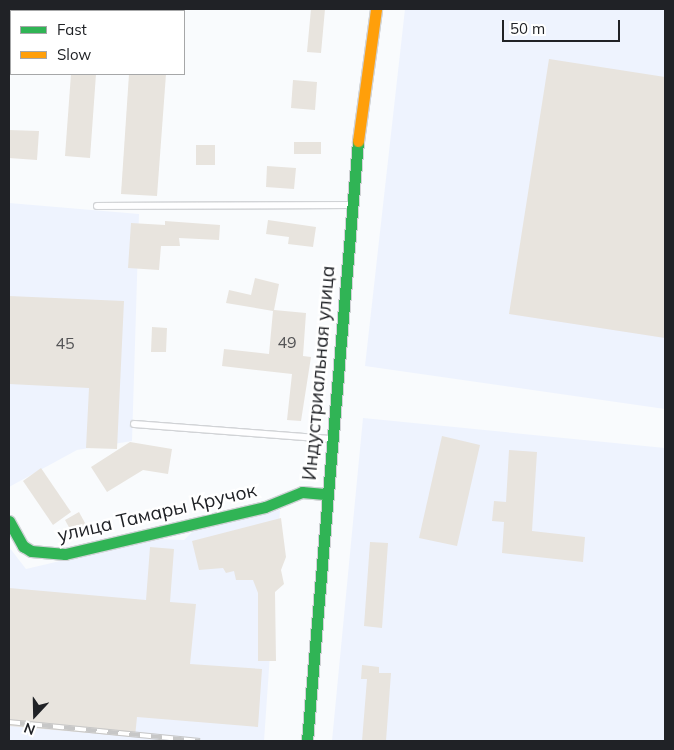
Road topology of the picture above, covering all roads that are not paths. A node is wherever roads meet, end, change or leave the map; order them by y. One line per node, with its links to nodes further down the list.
1 (376, 9): 2 (main road, Индустриальная улица)
2 (350, 204): 3 (lane); 5 (main road, Индустриальная улица)
3 (97, 206)
4 (134, 424): 5 (lane)
5 (332, 439): 6 (main road, Индустриальная улица)
6 (327, 494): 7 (main road, улица Тамары Кручок); 8 (main road, Индустриальная улица)
7 (9, 521)
8 (307, 741)

